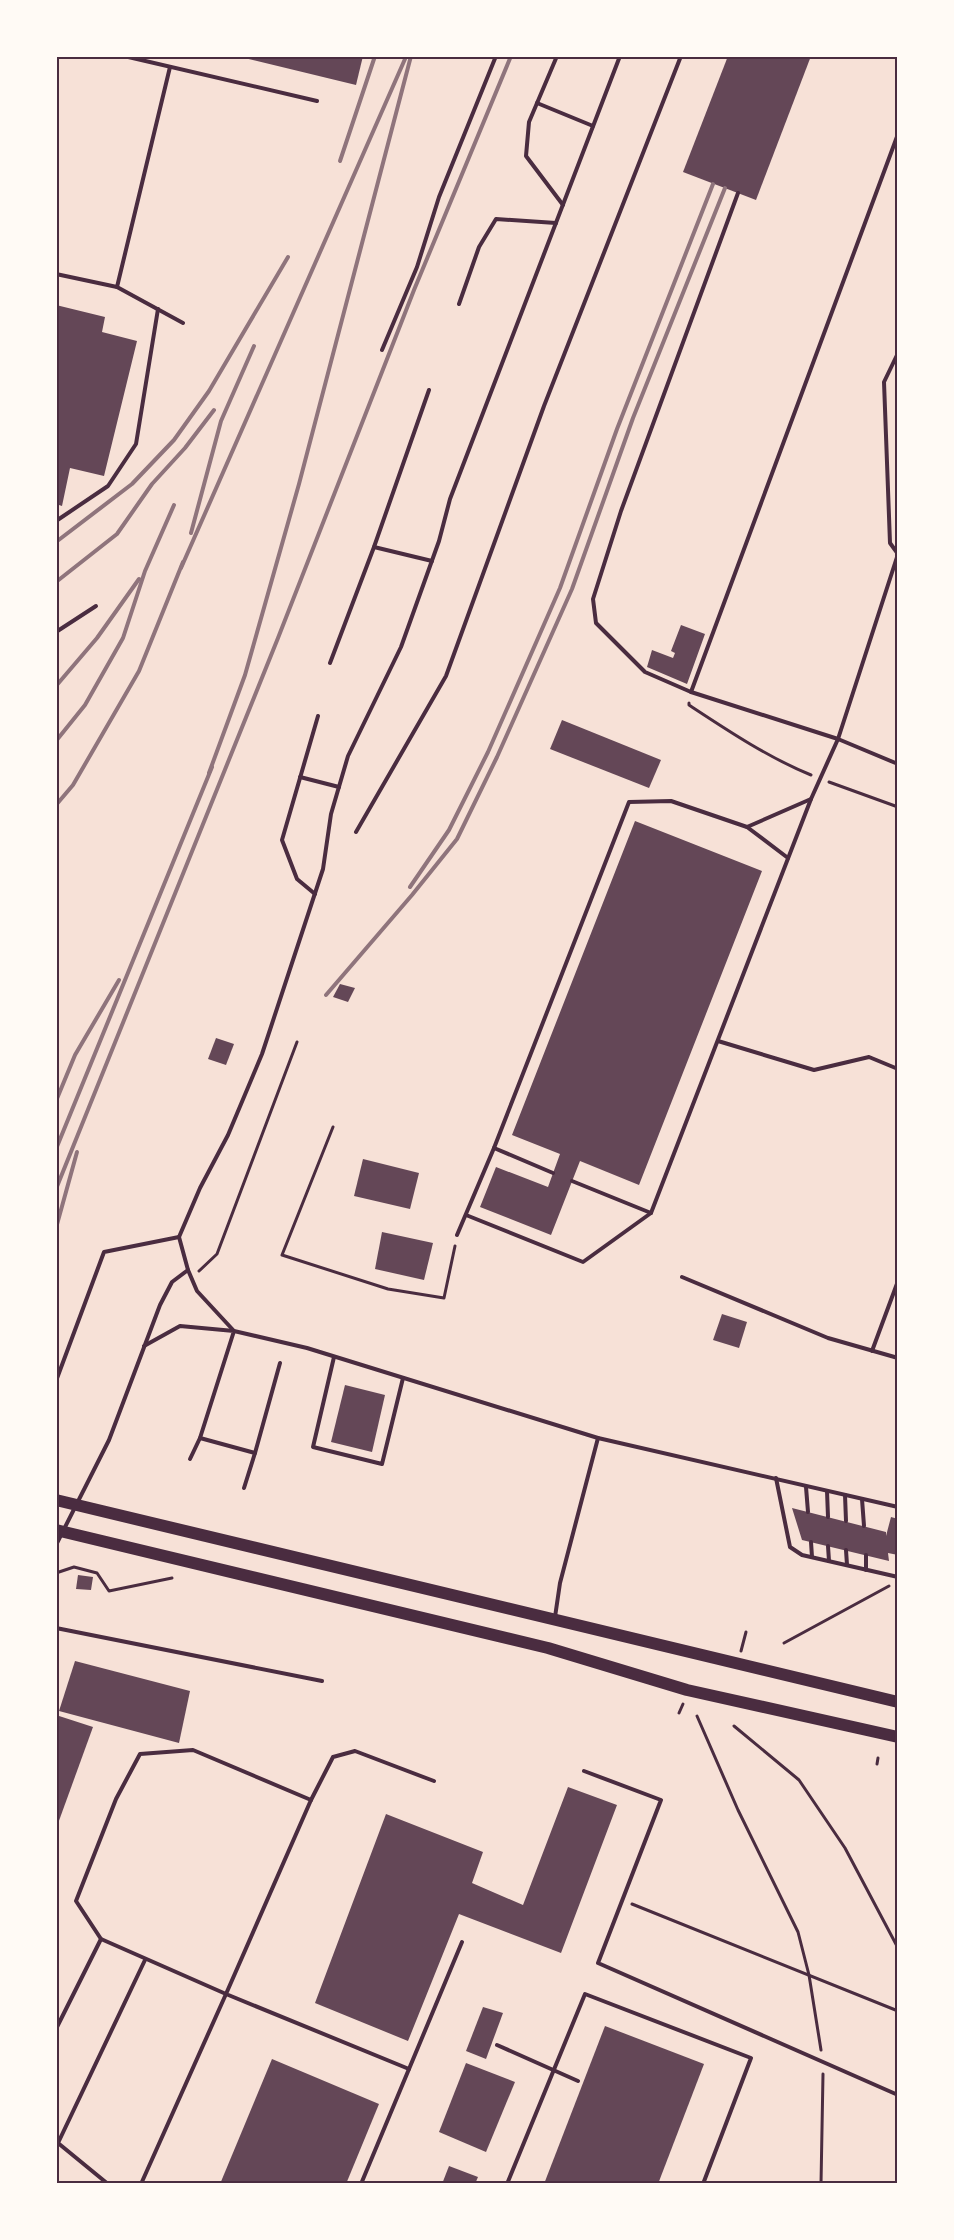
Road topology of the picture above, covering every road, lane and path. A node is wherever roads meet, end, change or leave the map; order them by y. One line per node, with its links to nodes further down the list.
1 (124, 56): 6 (lane)
2 (496, 56): 19 (lane)
3 (557, 56): 8 (lane)
4 (620, 56): 9 (lane)
5 (681, 56): 39 (lane)
6 (170, 67): 7 (lane); 15 (lane)
7 (316, 101)
8 (537, 104): 9 (lane); 12 (lane)
9 (592, 126): 12 (lane)
10 (898, 134): 29 (lane)
11 (738, 193): 29 (lane)
12 (563, 204): 13 (lane)
13 (556, 223): 16 (lane); 25 (lane)
14 (56, 274): 15 (lane)
15 (117, 287): 17 (lane)
16 (459, 304)
17 (158, 309): 18 (lane); 22 (lane)
18 (183, 323)
19 (382, 350)
20 (898, 353): 24 (lane)
21 (430, 390): 23 (lane)
22 (56, 521)
23 (374, 547): 25 (lane); 28 (lane)
24 (898, 554): 31 (lane)
25 (432, 561): 35 (lane)
26 (96, 606): 27 (lane)
27 (56, 632)
28 (330, 663)
29 (691, 692): 31 (lane); 34 (path)
30 (318, 716): 33 (lane)
31 (838, 740): 32 (lane); 34 (lane)
32 (898, 764)
33 (300, 778): 35 (lane); 41 (lane)
34 (820, 778): 36 (lane); 37 (path)
35 (339, 787): 41 (lane)
36 (811, 799): 38 (lane); 40 (lane)
37 (898, 807)
38 (747, 827): 40 (lane); 46 (lane)
39 (356, 832)
40 (788, 858): 42 (lane)
41 (315, 894): 52 (lane)
42 (718, 1041): 44 (lane); 49 (lane)
43 (297, 1042): 55 (path)
44 (898, 1070)
45 (333, 1127): 51 (path)
46 (494, 1148): 47 (lane); 50 (lane)
47 (553, 1173)
48 (572, 1180): 49 (lane)
49 (651, 1213): 50 (lane)
50 (466, 1215): 51 (lane)
51 (457, 1235)
52 (179, 1237): 53 (lane); 64 (lane)
53 (188, 1270): 55 (lane); 58 (lane)
54 (682, 1277): 59 (lane)
55 (192, 1278): 57 (lane)
56 (898, 1281): 59 (lane)
57 (234, 1331): 58 (lane); 60 (lane); 65 (lane)
58 (144, 1346): 83 (lane)
59 (872, 1351): 61 (lane)
60 (334, 1357): 63 (lane); 63 (lane)
61 (898, 1358)
62 (280, 1363): 67 (lane)
63 (403, 1378): 66 (lane)
64 (56, 1381)
65 (200, 1438): 67 (lane); 68 (lane)
66 (598, 1438): 69 (lane); 94 (lane)
67 (255, 1452): 71 (lane)
68 (190, 1459)
69 (776, 1478): 70 (lane); 87 (lane)
70 (806, 1487): 72 (lane); 77 (lane)
71 (244, 1488)
72 (827, 1492): 73 (lane); 78 (lane)
73 (845, 1495): 74 (lane); 79 (lane)
74 (862, 1499): 76 (lane); 80 (lane)
75 (56, 1500): 94 (main road)
76 (898, 1507)
77 (808, 1512)
78 (828, 1517)
79 (846, 1521)
80 (864, 1526)
81 (56, 1530): 101 (main road)
82 (811, 1542): 87 (lane)
83 (56, 1545)
84 (828, 1546): 88 (lane)
85 (846, 1550): 89 (lane)
86 (866, 1554): 90 (lane)
87 (812, 1557): 88 (lane)
88 (829, 1561): 89 (lane)
89 (847, 1565): 90 (lane)
90 (866, 1570): 93 (lane)
91 (56, 1574): 92 (path)
92 (172, 1578)
93 (898, 1579): 96 (path)
94 (555, 1619): 98 (main road)
95 (56, 1628): 97 (lane)
96 (784, 1643)
97 (322, 1681)
98 (898, 1702)
99 (697, 1716): 112 (path)
100 (734, 1726): 110 (path)
101 (898, 1737)
102 (878, 1758): 103 (path)
103 (877, 1764)
104 (584, 1771): 107 (lane)
105 (434, 1781): 106 (lane)
106 (312, 1800): 108 (lane); 113 (lane)
107 (622, 1900): 112 (path); 117 (lane)
108 (101, 1939): 111 (lane); 115 (lane)
109 (462, 1942): 118 (lane)
110 (898, 1948)
111 (145, 1960): 113 (lane); 122 (lane)
112 (809, 1975): 114 (path); 117 (path)
113 (226, 1994): 118 (lane); 124 (lane)
114 (898, 2011)
115 (56, 2029)
116 (497, 2046): 119 (lane)
117 (823, 2063): 121 (lane); 128 (path)
118 (409, 2069): 125 (lane)
119 (554, 2069): 120 (lane); 126 (lane); 127 (lane)
120 (578, 2080)
121 (898, 2095)
122 (57, 2143): 123 (lane)
123 (108, 2184)
124 (141, 2184)
125 (361, 2184)
126 (507, 2184)
127 (704, 2184)
128 (821, 2184)

